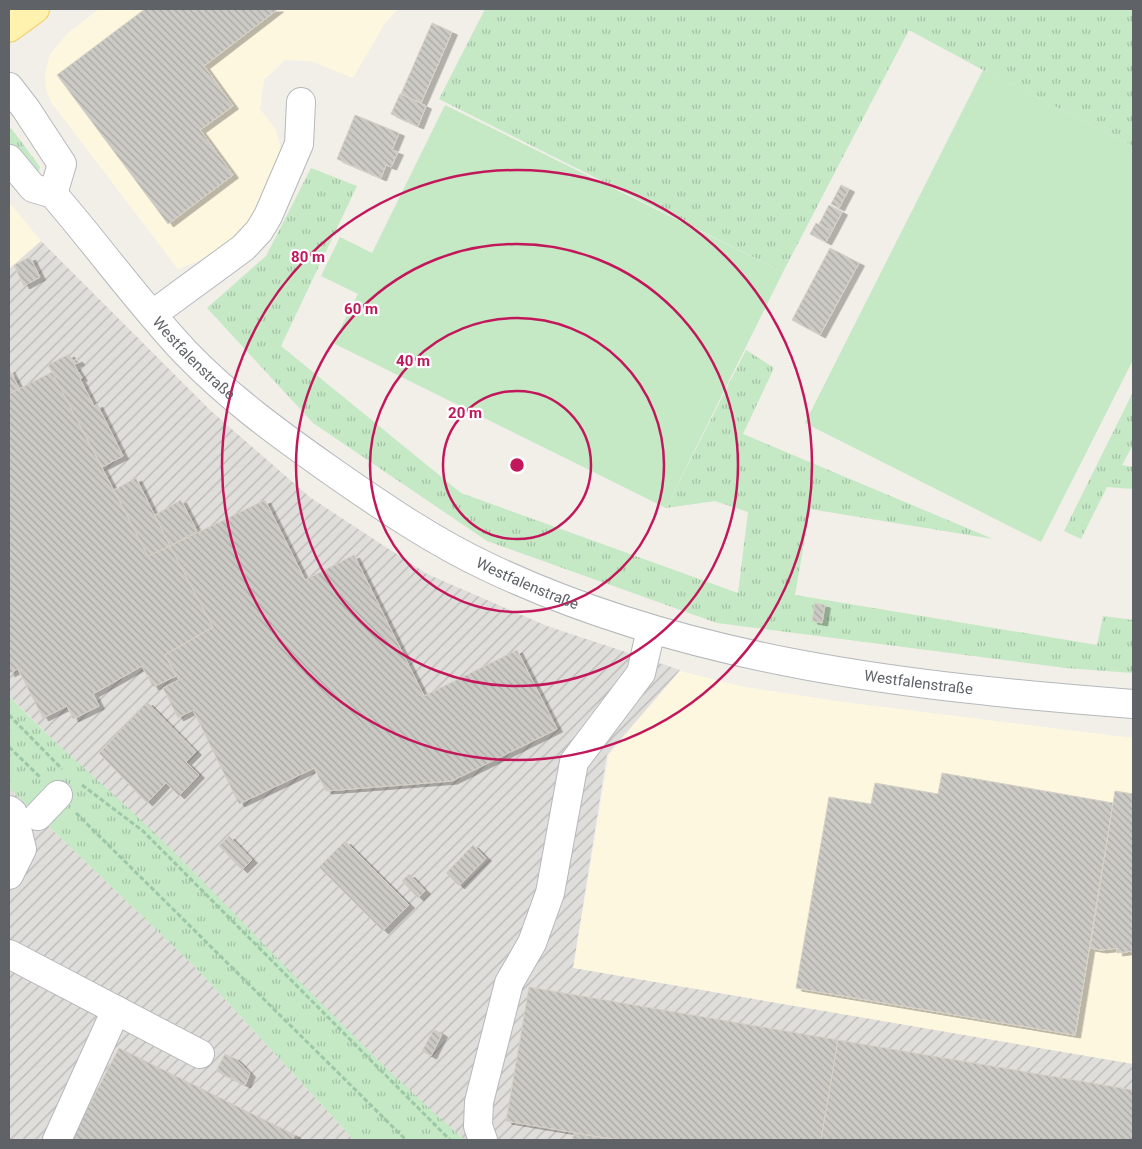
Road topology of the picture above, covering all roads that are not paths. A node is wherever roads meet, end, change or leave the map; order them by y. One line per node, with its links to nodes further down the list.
1 (35, 9): 2 (main road)
2 (9, 28)
3 (9, 87): 6 (street)
4 (301, 102): 7 (street)
5 (9, 160): 6 (street, Westfalenstraße)
6 (53, 194): 7 (street, Westfalenstraße)
7 (152, 314): 8 (street, Westfalenstraße)
8 (651, 630): 9 (street, Westfalenstraße); 18 (street)
9 (1133, 704)
10 (67, 784): 12 (street)
11 (9, 810): 13 (street)
12 (38, 816)
13 (9, 875)
14 (9, 954): 15 (street)
15 (116, 1010): 16 (street); 17 (street)
16 (200, 1054)
17 (57, 1140)
18 (483, 1140)

